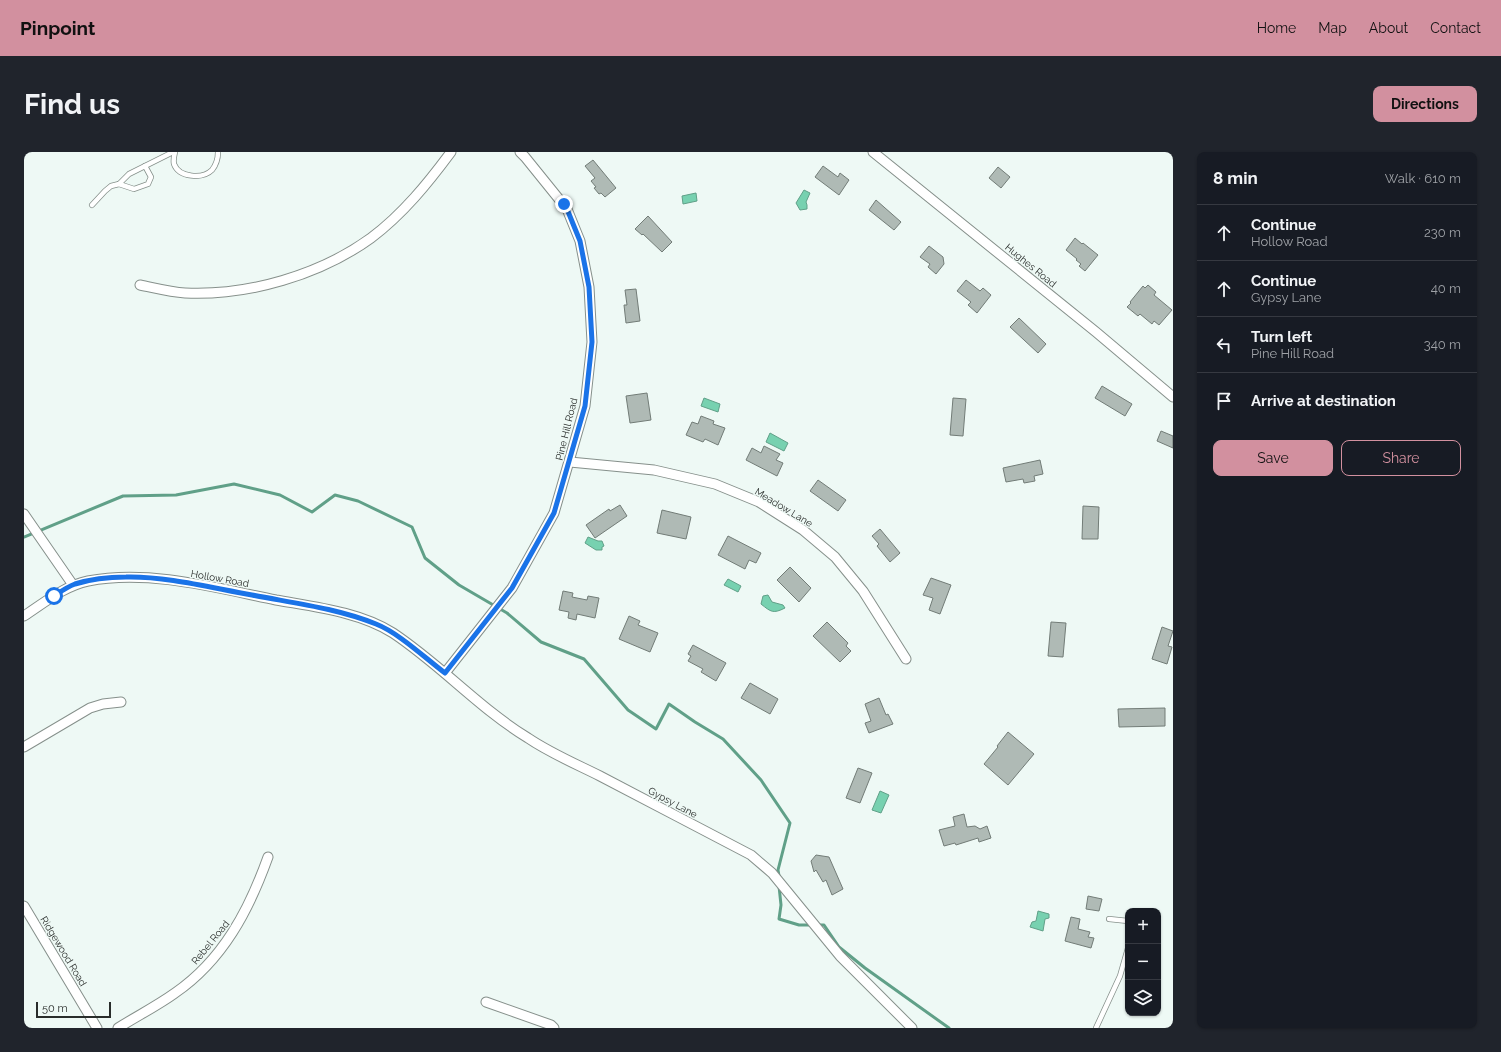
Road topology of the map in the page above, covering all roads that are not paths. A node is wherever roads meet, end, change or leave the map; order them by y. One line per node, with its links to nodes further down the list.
1 (174, 152): 2 (lane); 6 (lane)
2 (218, 152)
3 (451, 152): 9 (street)
4 (520, 152): 11 (street, Pine Hill Road)
5 (873, 152): 10 (street, Hughes Road)
6 (145, 166): 7 (lane); 7 (lane)
7 (119, 184): 8 (lane)
8 (92, 205)
9 (140, 285)
10 (1173, 396)
11 (570, 462): 16 (street, Meadow Lane); 17 (street, Pine Hill Road)
12 (24, 514): 13 (street)
13 (73, 585): 14 (street, Hollow Road); 15 (street, Hollow Road)
14 (24, 616)
15 (393, 633): 17 (street, Gypsy Lane)
16 (906, 659)
17 (445, 673): 29 (street, Gypsy Lane)
18 (121, 702): 19 (street)
19 (24, 747)
20 (268, 857): 27 (street, Rebel Road)
21 (24, 906): 26 (street, Ridgewood Road)
22 (1109, 919): 23 (lane)
23 (1125, 921)
24 (1125, 958): 30 (lane)
25 (486, 1002): 28 (street)
26 (97, 1028)
27 (118, 1028)
28 (554, 1028)
29 (912, 1028)
30 (1096, 1028)

